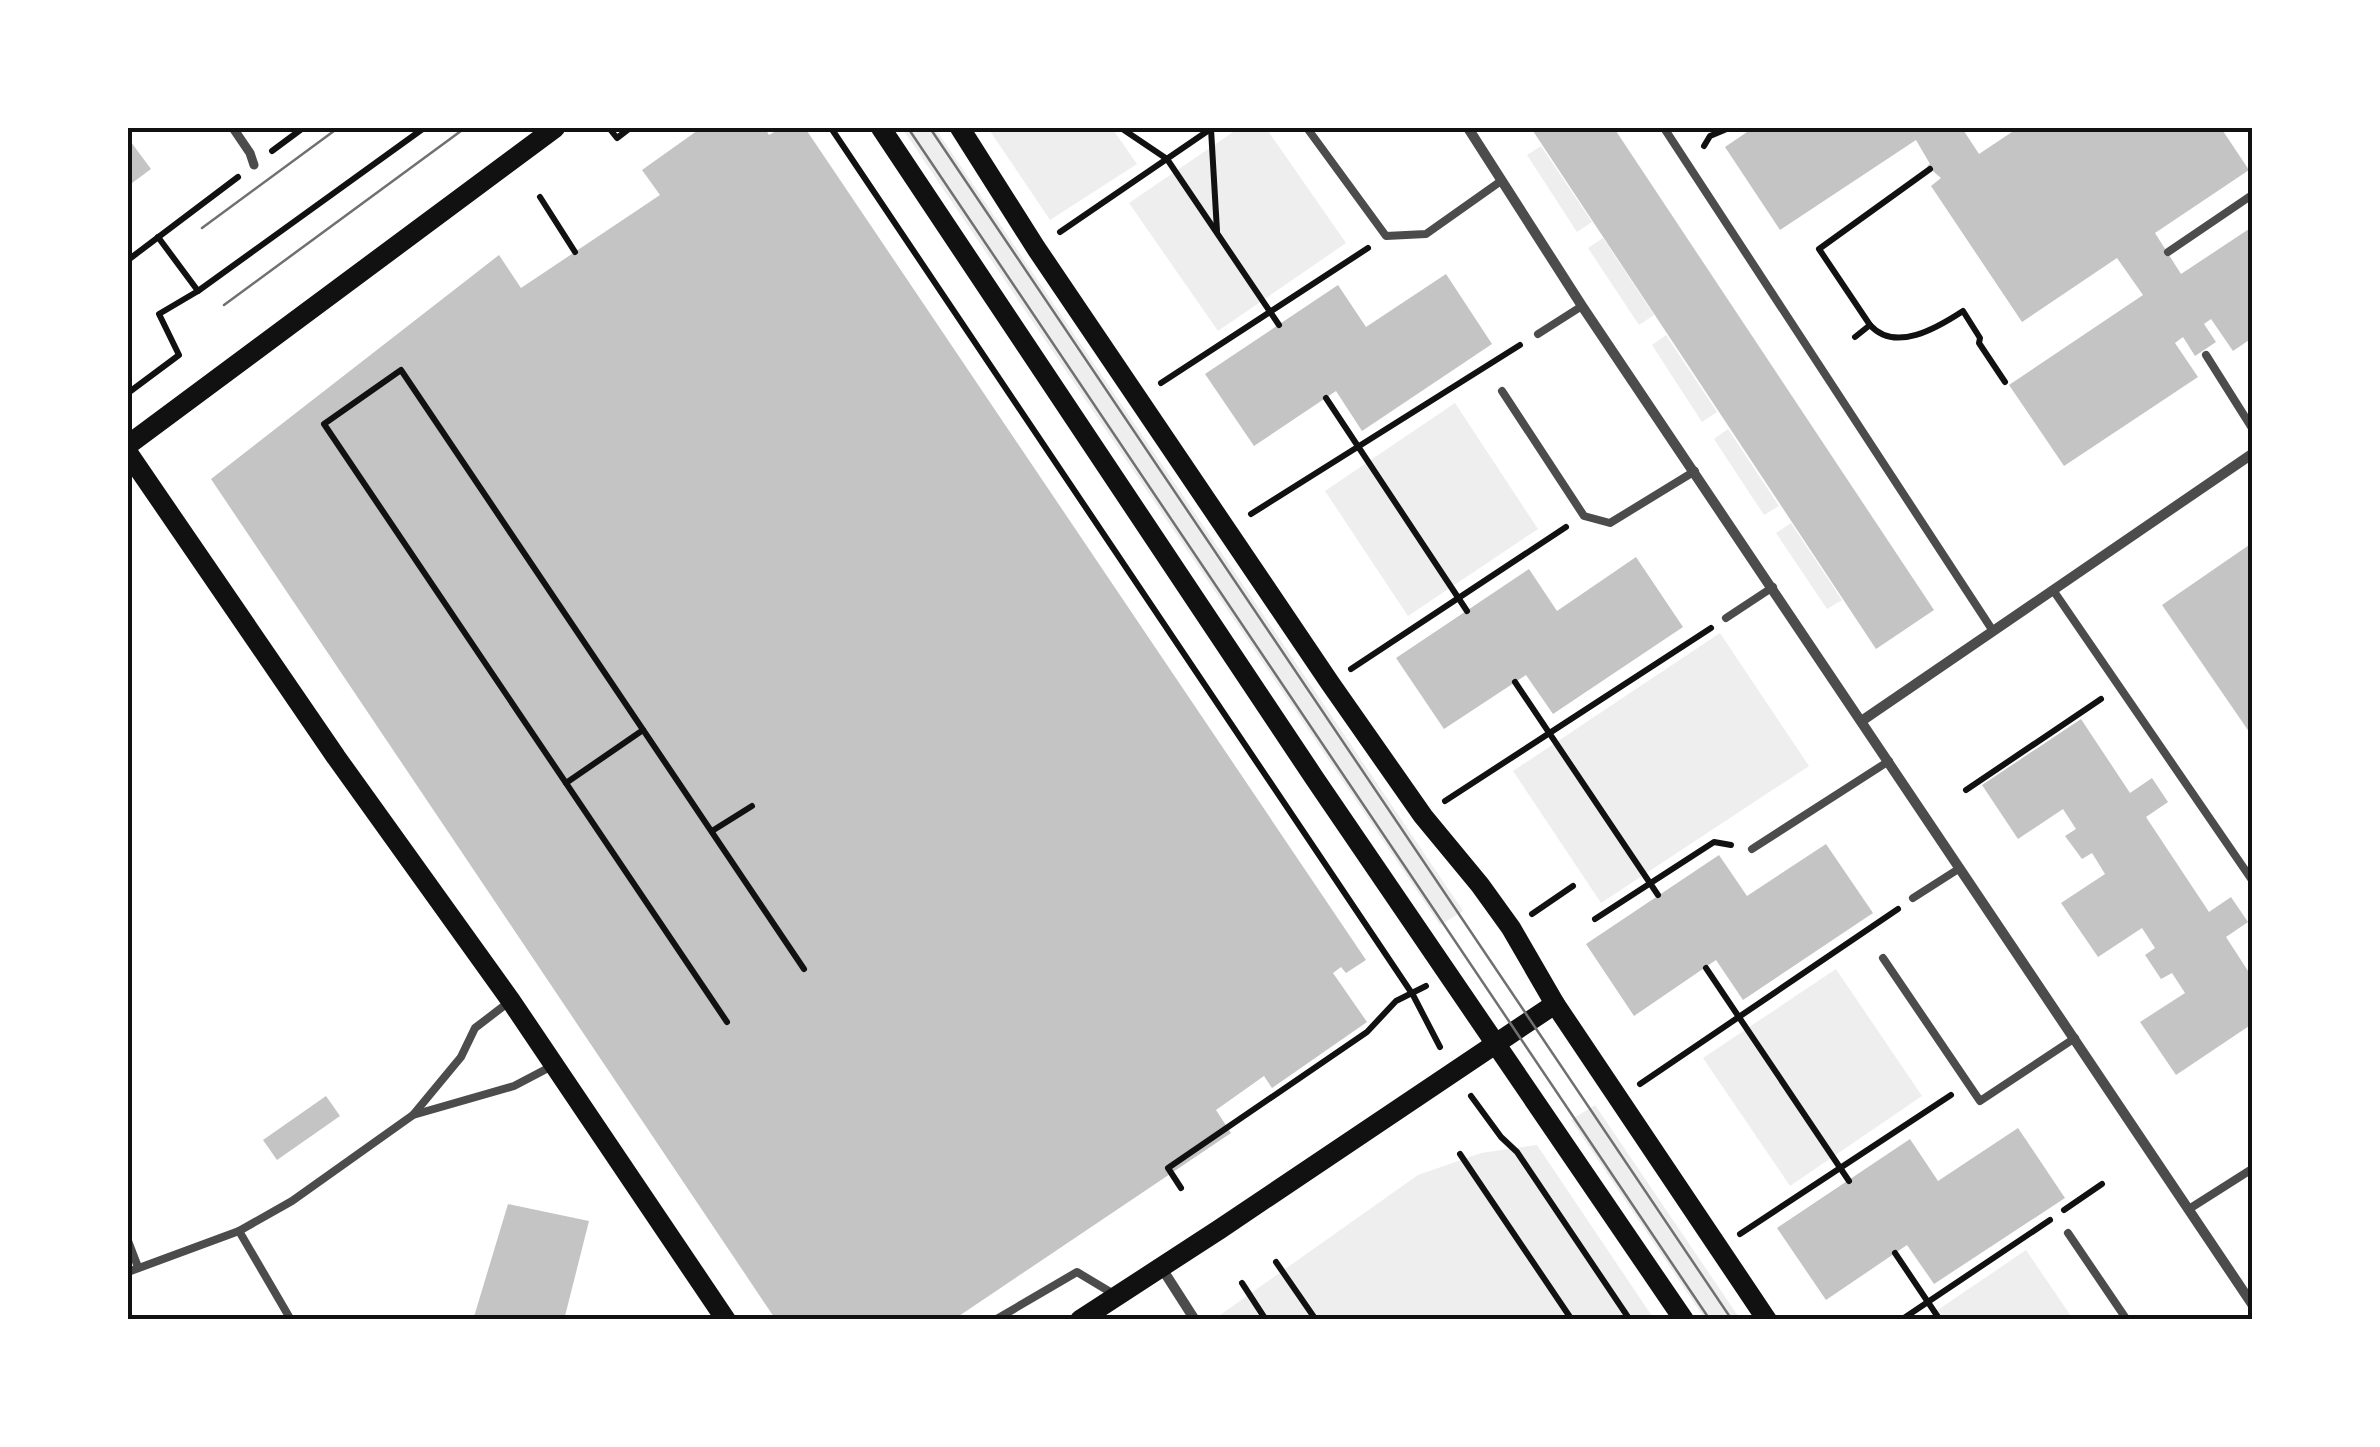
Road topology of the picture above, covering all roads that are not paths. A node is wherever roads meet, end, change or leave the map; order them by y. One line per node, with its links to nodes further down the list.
1 (234, 128): 8 (street)
2 (555, 128): 17 (main road)
3 (881, 128): 35 (main road)
4 (960, 128): 33 (main road)
5 (1308, 128): 9 (lane)
6 (1468, 128): 9 (street)
7 (1664, 128): 24 (lane)
8 (254, 165)
9 (1501, 181): 12 (street)
10 (2252, 196): 11 (lane)
11 (2168, 252)
12 (1582, 306): 13 (lane); 20 (street)
13 (1538, 334)
14 (2206, 355): 16 (lane)
15 (1502, 391): 20 (lane)
16 (2252, 428)
17 (128, 445)
18 (128, 453): 32 (main road)
19 (2252, 454): 22 (street)
20 (1695, 471): 21 (street)
21 (1773, 587): 23 (lane); 25 (street)
22 (2053, 590): 24 (street); 29 (lane)
23 (1726, 618)
24 (1993, 631): 25 (street)
25 (1863, 720): 26 (street)
26 (1889, 761): 27 (lane); 28 (street)
27 (1752, 849)
28 (1960, 868): 30 (lane); 34 (street)
29 (2252, 880)
30 (1913, 898)
31 (1883, 958): 34 (lane)
32 (511, 1001): 36 (main road); 37 (lane)
33 (1554, 1004): 35 (main road); 54 (main road)
34 (2076, 1038): 39 (street)
35 (1495, 1044): 43 (main road); 53 (main road)
36 (554, 1065): 37 (lane); 49 (main road)
37 (413, 1115): 40 (lane)
38 (2252, 1168): 39 (lane)
39 (2189, 1209): 47 (street)
40 (239, 1231): 44 (lane); 48 (lane)
41 (2068, 1232): 55 (lane)
42 (128, 1241): 44 (lane)
43 (1161, 1267): 46 (main road); 52 (street)
44 (138, 1268): 45 (lane)
45 (128, 1272)
46 (1116, 1296): 50 (lane); 51 (main road)
47 (2252, 1304)
48 (291, 1320)
49 (726, 1320)
50 (995, 1320)
51 (1080, 1320)
52 (1196, 1320)
53 (1684, 1320)
54 (1768, 1320)
55 (2127, 1320)

